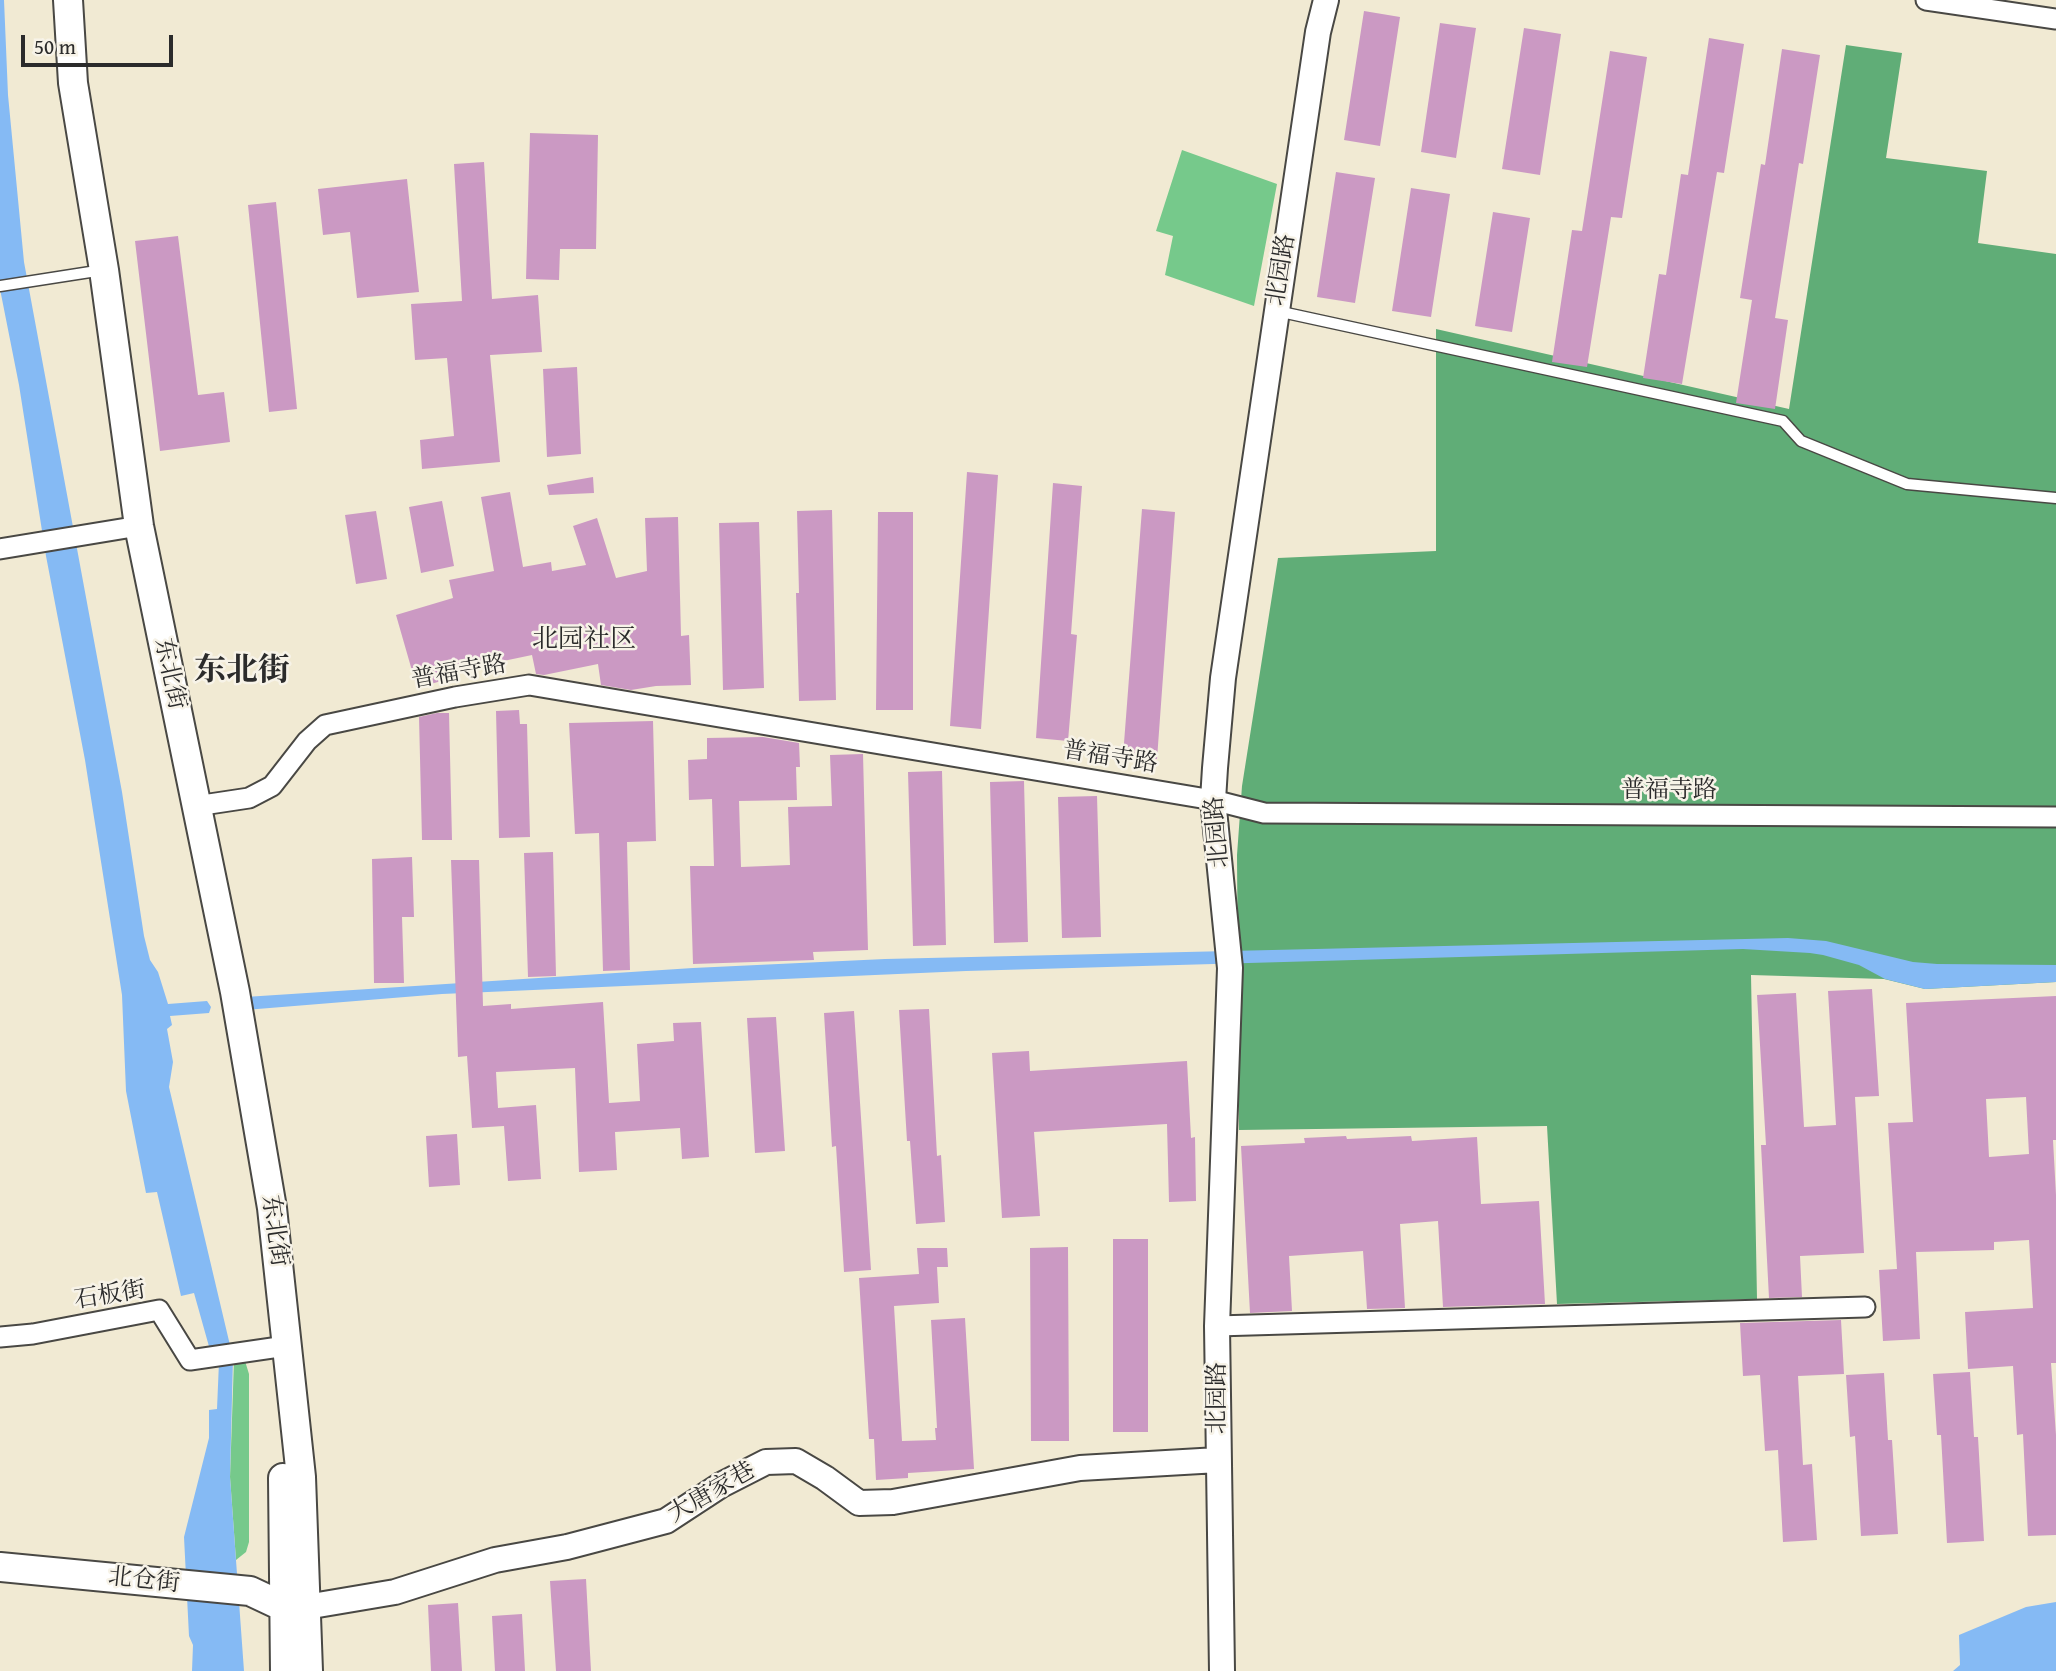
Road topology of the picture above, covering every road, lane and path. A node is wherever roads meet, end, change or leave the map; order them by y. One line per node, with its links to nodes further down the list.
1 (68, 0): 5 (main road, 东北街)
2 (1326, 0): 7 (street, 北园路)
3 (1926, 0): 4 (street)
4 (2056, 19)
5 (104, 270): 6 (lane); 9 (main road, 东北街)
6 (0, 286)
7 (1276, 311): 8 (lane); 11 (street, 北园路)
8 (2056, 498)
9 (139, 526): 10 (street); 12 (main road, 东北街)
10 (0, 549)
11 (1213, 800): 12 (street, 普福寺路); 13 (street, 普福寺路); 15 (street, 北园路)
12 (196, 806): 17 (main road, 东北街)
13 (2056, 817)
14 (1865, 1307): 15 (street)
15 (1217, 1326): 18 (street, 北园路)
16 (0, 1336): 17 (street, 石板街)
17 (286, 1346): 20 (main road, 东北街)
18 (1218, 1460): 20 (street, 大唐家巷); 23 (street, 北园路)
19 (0, 1567): 20 (main road, 北仓街)
20 (295, 1607): 21 (main road, 东北街); 22 (main road, 东北街)
21 (285, 1671)
22 (308, 1671)
23 (1222, 1671)

